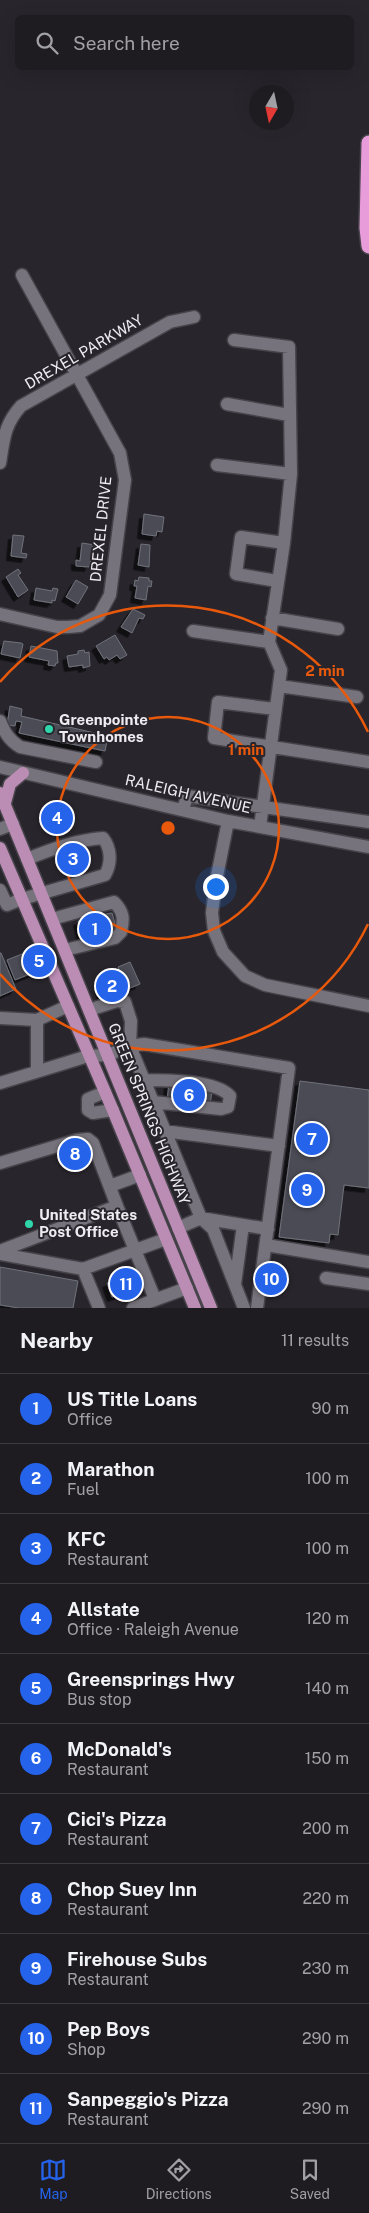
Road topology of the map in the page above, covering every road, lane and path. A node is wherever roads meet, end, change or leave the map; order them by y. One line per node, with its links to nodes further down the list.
1 (369, 143): 2 (highway)
2 (369, 246)
3 (22, 275): 6 (street, DREXEL DRIVE)
4 (194, 317): 6 (street, DREXEL PARKWAY)
5 (234, 340): 8 (street)
6 (77, 373): 9 (street, DREXEL PARKWAY); 14 (street, DREXEL DRIVE)
7 (227, 404): 8 (street)
8 (289, 415): 11 (street)
9 (0, 463)
10 (217, 465): 11 (street)
11 (291, 474): 12 (street)
12 (284, 543): 13 (street); 13 (street)
13 (277, 581): 15 (street)
14 (0, 614)
15 (272, 618): 16 (street); 18 (street)
16 (338, 629)
17 (194, 631): 18 (street)
18 (269, 642): 19 (street)
19 (279, 686): 20 (street); 21 (street)
20 (357, 697)
21 (275, 709): 23 (street); 23 (street)
22 (0, 721): 24 (street)
23 (272, 746): 25 (street); 29 (street)
24 (96, 762)
25 (369, 762)
26 (0, 767): 27 (street, RALEIGH AVENUE)
27 (23, 773): 28 (main road); 30 (street, RALEIGH AVENUE)
28 (2, 798): 33 (main road, GREEN SPRINGS HIGHWAY)
29 (262, 807): 30 (street); 32 (street); 34 (street)
30 (183, 810): 31 (street, RALEIGH AVENUE)
31 (228, 821): 34 (street, RALEIGH AVENUE); 45 (street)
32 (369, 822)
33 (13, 824): 35 (street); 38 (main road, GREEN SPRINGS HIGHWAY)
34 (260, 827): 36 (street, RALEIGH AVENUE)
35 (0, 829)
36 (369, 847)
37 (0, 848): 41 (main road, GREEN SPRINGS HIGHWAY)
38 (27, 859): 40 (main road, GREEN SPRINGS HIGHWAY); 40 (street)
39 (0, 890): 41 (street)
40 (42, 894): 41 (street); 42 (main road, GREEN SPRINGS HIGHWAY)
41 (22, 899): 44 (main road, GREEN SPRINGS HIGHWAY)
42 (52, 919): 43 (main road, GREEN SPRINGS HIGHWAY); 43 (street)
43 (65, 950): 46 (main road, GREEN SPRINGS HIGHWAY)
44 (68, 1006): 48 (street); 51 (main road, GREEN SPRINGS HIGHWAY)
45 (369, 1006)
46 (90, 1010): 49 (street); 50 (main road, GREEN SPRINGS HIGHWAY)
47 (0, 1018): 48 (street)
48 (37, 1020): 52 (street)
49 (130, 1046): 50 (street); 53 (street); 59 (street)
50 (108, 1055): 51 (street); 66 (main road, GREEN SPRINGS HIGHWAY)
51 (88, 1056): 52 (street); 55 (main road, GREEN SPRINGS HIGHWAY)
52 (37, 1071): 54 (street)
53 (144, 1080): 56 (street); 56 (street)
54 (0, 1083)
55 (105, 1092): 57 (main road, GREEN SPRINGS HIGHWAY); 57 (street)
56 (153, 1102): 58 (street)
57 (113, 1110): 61 (main road, GREEN SPRINGS HIGHWAY)
58 (164, 1131): 59 (street); 64 (street)
59 (279, 1146): 67 (street)
60 (0, 1163): 62 (street)
61 (140, 1175): 62 (street); 68 (main road, GREEN SPRINGS HIGHWAY)
62 (110, 1186): 63 (street)
63 (117, 1206): 70 (street); 71 (street)
64 (201, 1218): 65 (street); 66 (street); 76 (street)
65 (243, 1225): 67 (street); 76 (street)
66 (178, 1228): 82 (main road, GREEN SPRINGS HIGHWAY)
67 (268, 1229): 69 (street)
68 (166, 1239): 70 (street); 77 (main road, GREEN SPRINGS HIGHWAY)
69 (266, 1245): 72 (street); 84 (street)
70 (135, 1250): 73 (street); 78 (street)
71 (0, 1253): 73 (street)
72 (369, 1262)
73 (83, 1269): 79 (street)
74 (326, 1278): 75 (street)
75 (369, 1284)
76 (234, 1286): 83 (street)
77 (187, 1288): 78 (street); 81 (main road, GREEN SPRINGS HIGHWAY)
78 (159, 1301): 80 (street)
79 (99, 1308)
80 (133, 1308)
81 (195, 1308)
82 (211, 1308)
83 (244, 1308)
84 (257, 1308)

